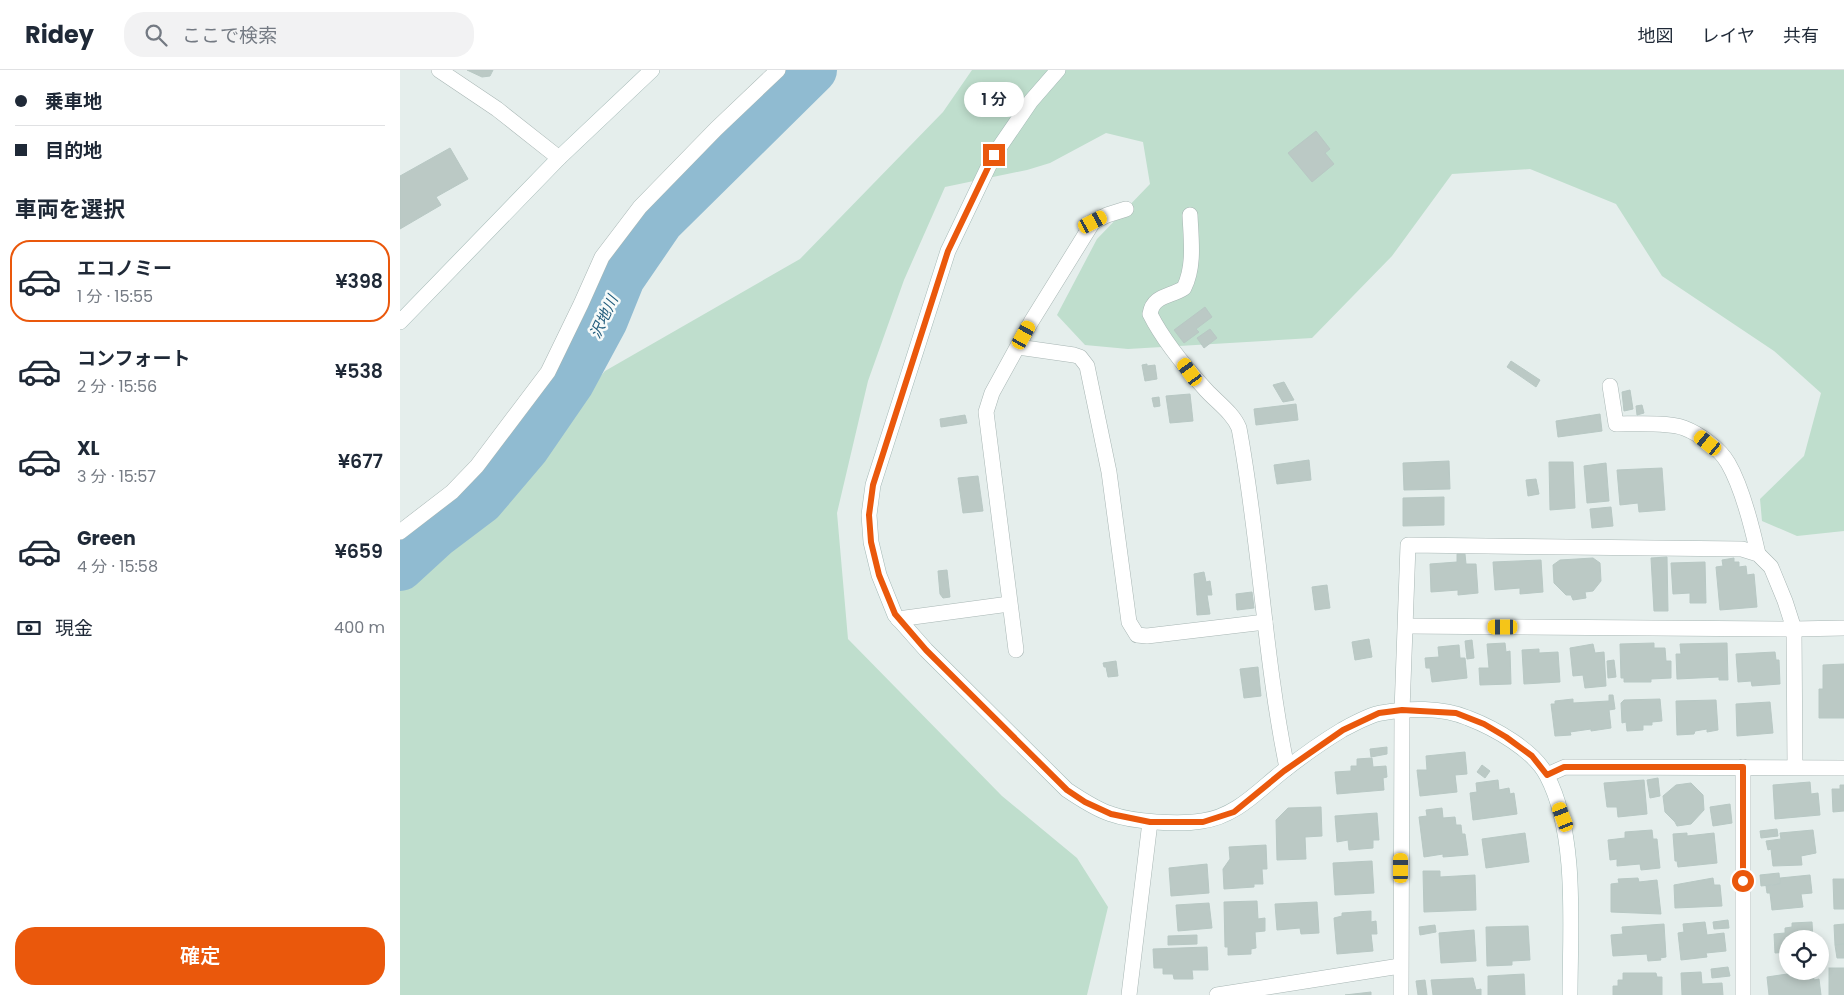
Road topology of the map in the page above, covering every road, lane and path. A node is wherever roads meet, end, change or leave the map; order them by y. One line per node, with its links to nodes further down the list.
1 (439, 70): 5 (street)
2 (652, 70): 5 (street)
3 (778, 70): 11 (street)
4 (1058, 70): 14 (street)
5 (559, 158): 8 (street)
6 (1126, 209): 9 (street)
7 (1190, 215): 15 (street)
8 (400, 322)
9 (1018, 347): 13 (street); 15 (street)
10 (1610, 386): 12 (street)
11 (400, 532)
12 (1758, 554): 16 (street); 18 (street)
13 (1009, 604): 14 (street); 19 (street)
14 (898, 618): 26 (street)
15 (1265, 622): 23 (street)
16 (1406, 626): 18 (street); 20 (street)
17 (1844, 628): 18 (street)
18 (1794, 629): 22 (street)
19 (1016, 650)
20 (1402, 710): 23 (street); 25 (street); 27 (street)
21 (1743, 767): 22 (street); 25 (street); 32 (street)
22 (1795, 767): 24 (street)
23 (1288, 768): 26 (street)
24 (1844, 768)
25 (1547, 775): 31 (street)
26 (1150, 822): 28 (street)
27 (1400, 966): 29 (street); 30 (street)
28 (1129, 995)
29 (1217, 995)
30 (1400, 995)
31 (1570, 995)
32 (1743, 995)

